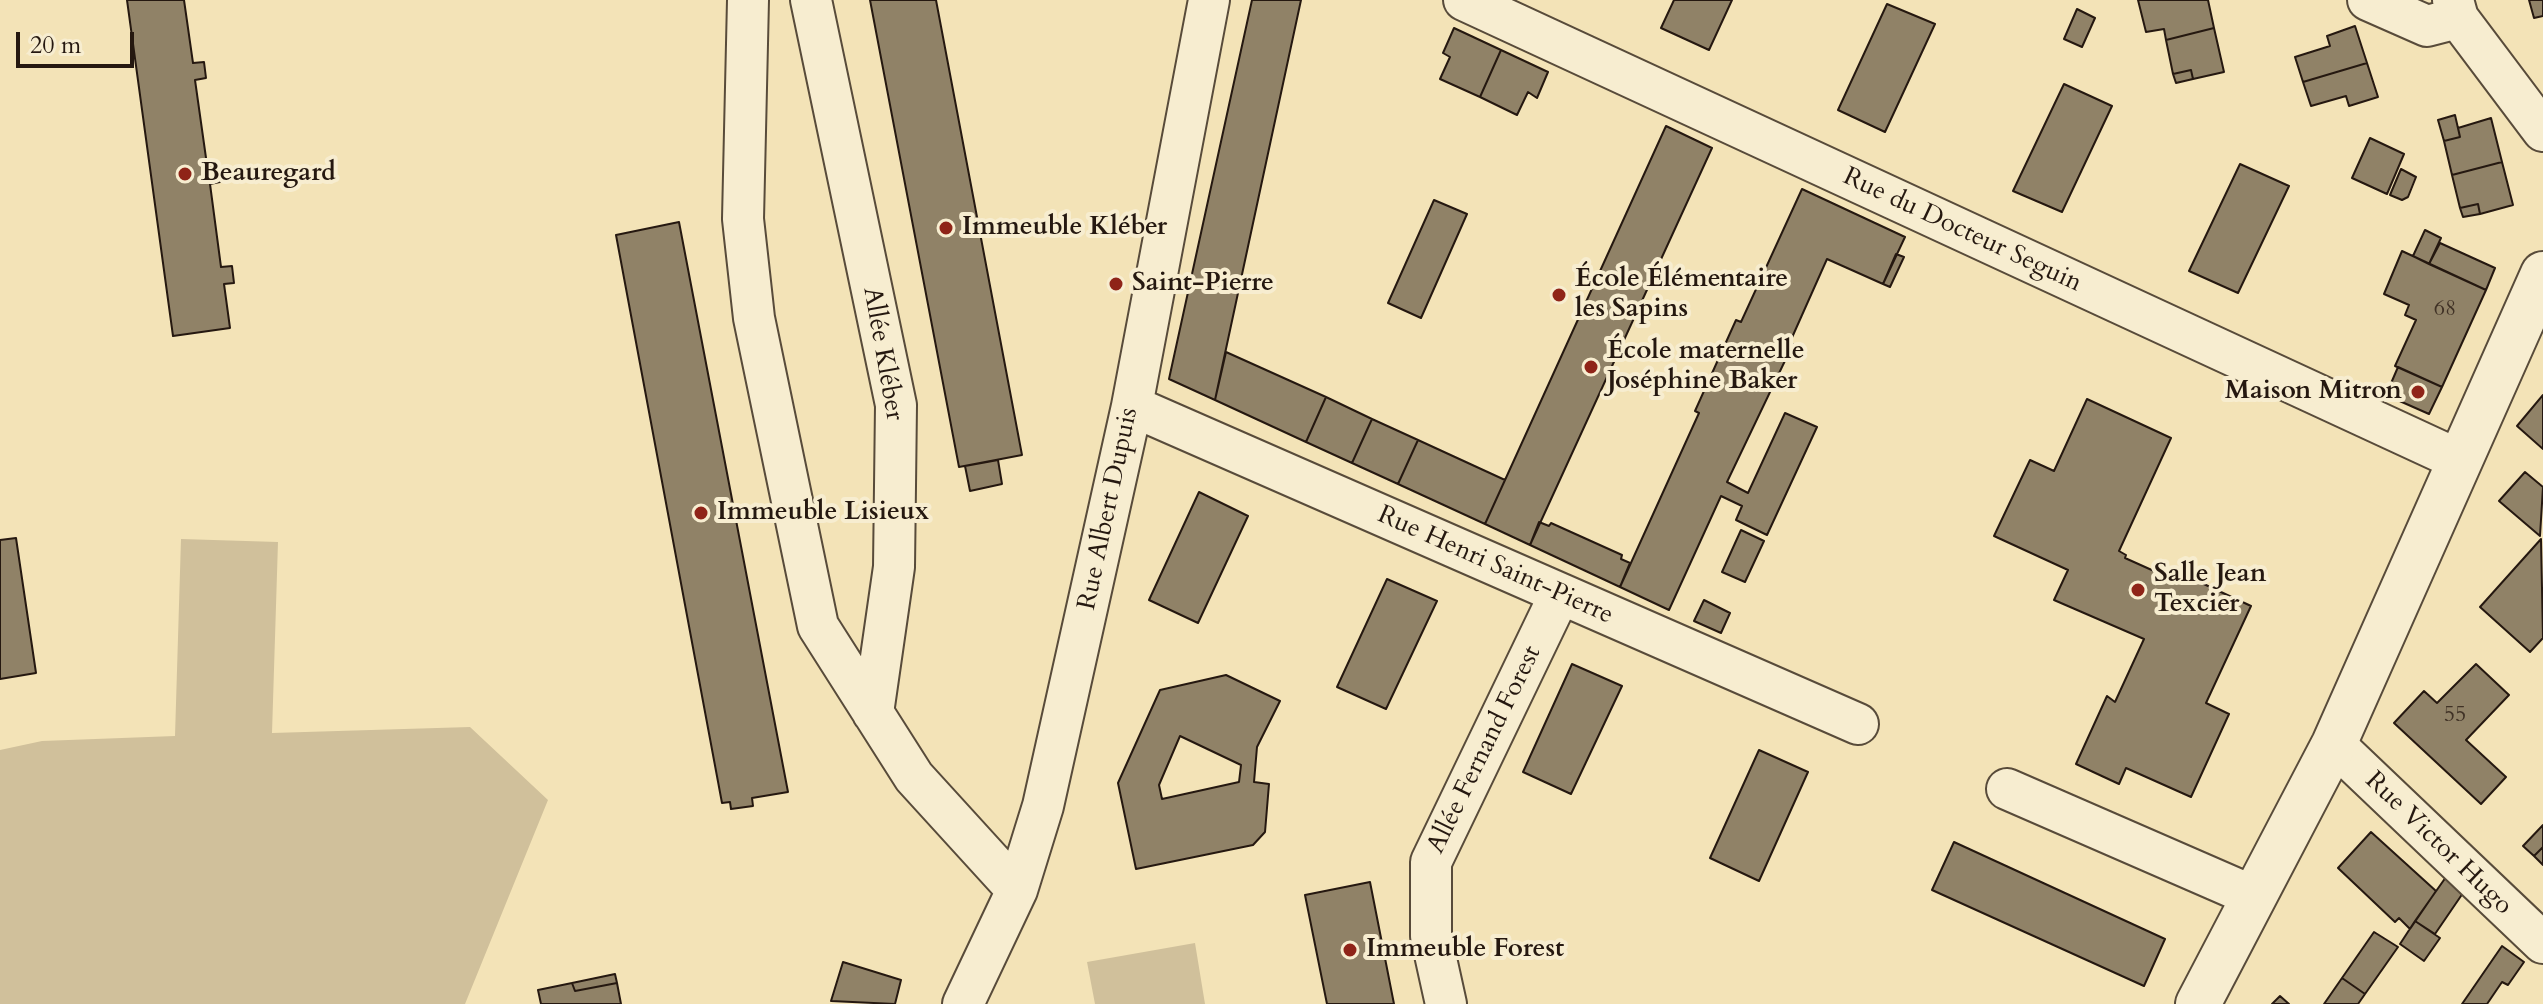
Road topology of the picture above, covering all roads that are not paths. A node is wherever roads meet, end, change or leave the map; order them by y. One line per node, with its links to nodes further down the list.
1 (748, 0): 12 (street)
2 (811, 0): 12 (street, Allée Kléber)
3 (1209, 0): 9 (street, Rue Albert Dupuis)
4 (1464, 0): 10 (street, Rue du Docteur Seguin)
5 (2368, 0): 6 (street)
6 (2456, 9): 7 (street)
7 (2543, 131)
8 (2538, 301): 10 (street)
9 (1132, 406): 11 (street, Rue Henri Saint-Pierre); 16 (street, Rue Albert Dupuis)
10 (2461, 461): 14 (street)
11 (1560, 594): 13 (street, Rue Henri Saint-Pierre); 20 (street, Allée Fernand Forest)
12 (873, 713): 16 (street)
13 (1858, 724)
14 (2334, 744): 17 (street); 18 (street, Rue Victor Hugo)
15 (2007, 789): 17 (street)
16 (1017, 890): 19 (street, Rue Albert Dupuis)
17 (2255, 897): 21 (street)
18 (2543, 943)
19 (963, 1004)
20 (1446, 1004)
21 (2198, 1004)

